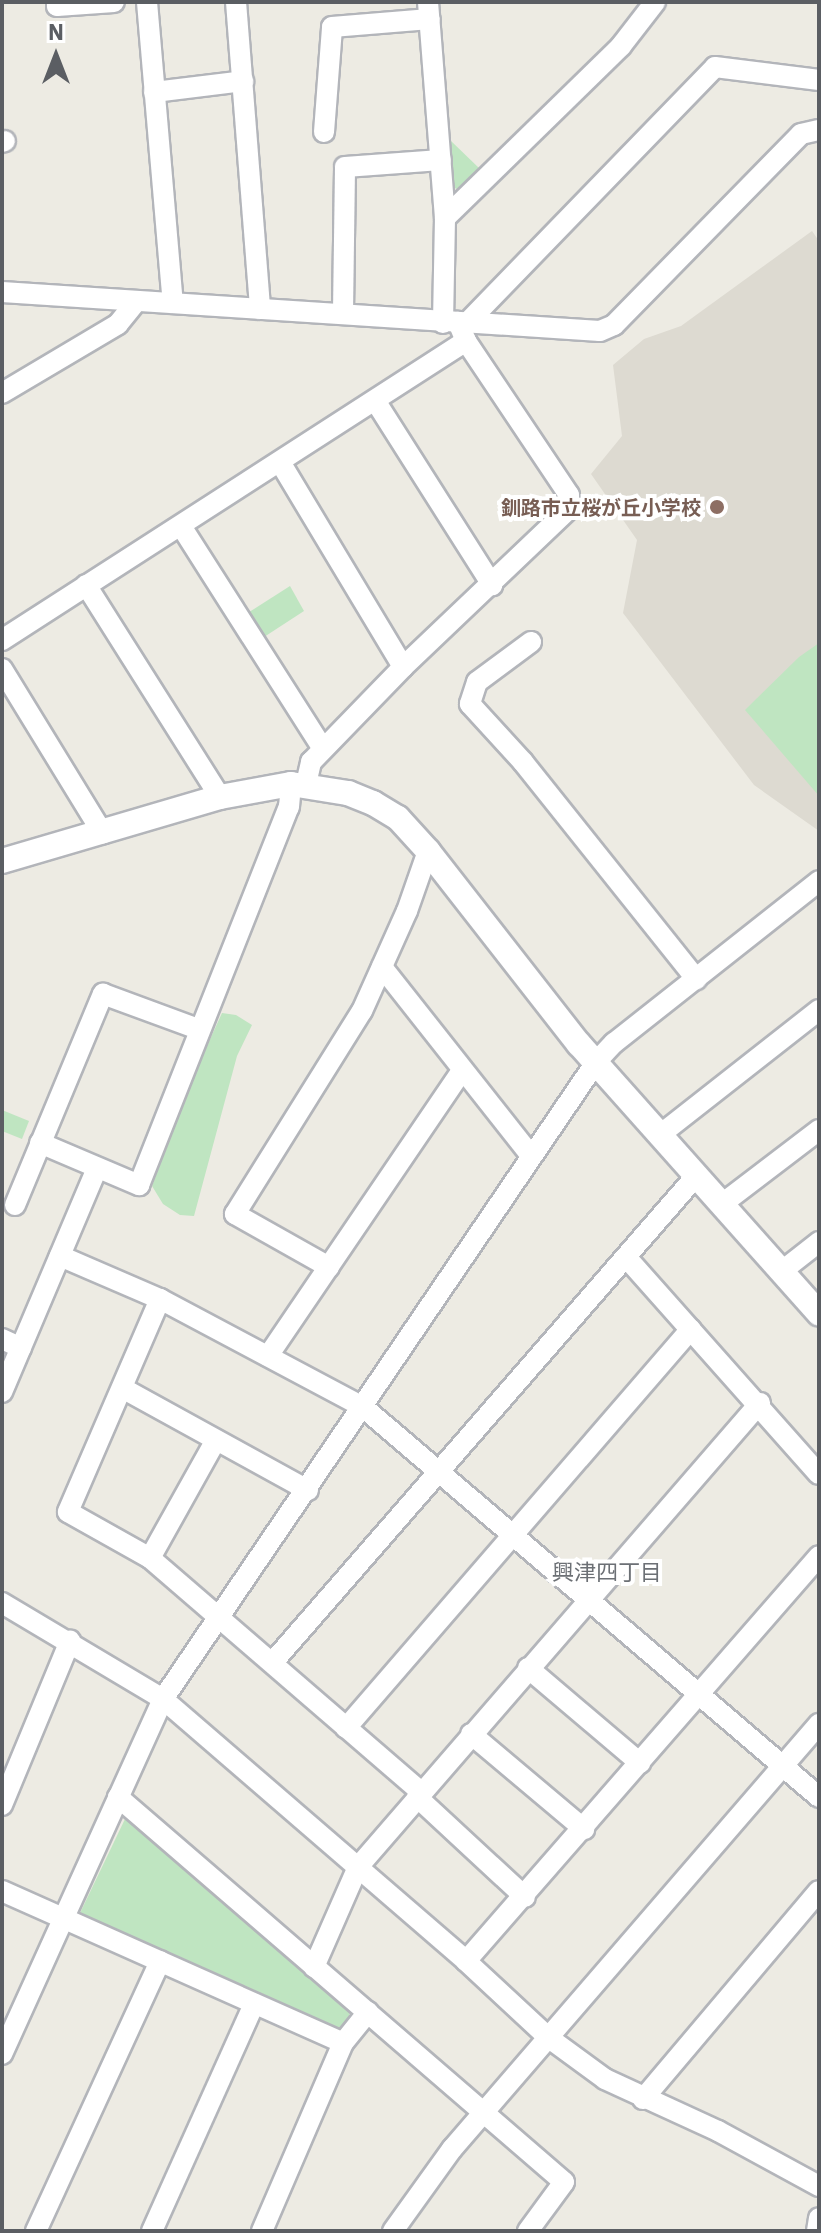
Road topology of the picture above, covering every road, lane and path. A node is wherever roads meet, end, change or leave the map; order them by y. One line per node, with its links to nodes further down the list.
1 (57, 2): 2 (street)
2 (114, 2)
3 (147, 2): 9 (street)
4 (236, 2): 8 (street)
5 (655, 2): 13 (street)
6 (429, 11): 11 (street); 12 (street)
7 (819, 80): 19 (street)
8 (243, 81): 9 (street); 17 (street)
9 (154, 92): 16 (street)
10 (819, 130): 19 (street)
11 (324, 132)
12 (441, 160): 13 (street); 18 (street)
13 (445, 218): 19 (street)
14 (2, 292): 15 (street)
15 (136, 302): 16 (street); 20 (street)
16 (173, 303): 17 (street)
17 (260, 309): 18 (street)
18 (343, 312): 19 (street)
19 (459, 327): 21 (street); 25 (street)
20 (2, 393)
21 (376, 402): 22 (street); 25 (street)
22 (280, 462): 23 (street); 28 (street)
23 (181, 526): 24 (street); 30 (street)
24 (86, 585): 26 (street); 32 (street)
25 (492, 585): 28 (street)
26 (2, 640)
27 (531, 642): 38 (street)
28 (403, 667): 30 (street)
29 (2, 669): 33 (street)
30 (323, 749): 31 (street)
31 (298, 784): 32 (street); 34 (street); 40 (street)
32 (220, 797): 33 (street)
33 (103, 834): 35 (street)
34 (428, 851): 37 (street); 41 (street)
35 (2, 861)
36 (816, 890): 38 (street)
37 (382, 967): 42 (street); 54 (street)
38 (696, 979): 41 (street)
39 (819, 1010): 44 (street)
40 (198, 1029): 45 (street); 47 (street)
41 (596, 1062): 44 (street); 46 (street)
42 (462, 1071): 46 (street); 54 (street)
43 (819, 1130): 49 (street)
44 (661, 1134): 48 (street)
45 (40, 1143): 47 (street); 50 (street)
46 (531, 1156): 64 (street)
47 (97, 1168): 52 (street)
48 (696, 1176): 49 (street); 53 (street)
49 (722, 1204): 55 (street)
50 (15, 1205)
51 (819, 1242): 55 (street)
52 (60, 1256): 56 (street); 59 (street)
53 (626, 1257): 58 (street); 66 (street)
54 (329, 1267): 60 (street)
55 (782, 1271): 57 (street)
56 (160, 1299): 60 (street); 61 (street)
57 (819, 1313)
58 (691, 1329): 63 (street); 69 (street)
59 (12, 1344): 62 (street)
60 (268, 1356): 64 (street)
61 (124, 1389): 65 (street); 71 (street)
62 (2, 1392)
63 (760, 1403): 67 (street); 72 (street)
64 (363, 1407): 66 (street); 68 (street)
65 (216, 1440): 68 (street); 71 (street)
66 (437, 1470): 69 (street); 76 (street)
67 (819, 1474)
68 (308, 1490): 74 (street)
69 (514, 1535): 72 (street); 81 (street)
70 (819, 1556): 78 (street)
71 (150, 1558): 74 (street)
72 (586, 1600): 77 (street); 78 (street)
73 (2, 1603): 75 (street)
74 (220, 1616): 76 (street); 79 (street)
75 (70, 1641): 79 (street); 88 (street)
76 (273, 1662): 81 (street)
77 (528, 1668): 82 (street); 83 (street)
78 (697, 1695): 83 (street); 84 (street)
79 (163, 1699): 86 (street); 90 (street)
80 (819, 1724): 84 (street)
81 (346, 1728): 85 (street)
82 (471, 1734): 85 (street); 89 (street)
83 (640, 1763): 89 (street)
84 (781, 1767): 87 (street); 100 (street)
85 (419, 1795): 90 (street); 93 (street)
86 (118, 1797): 94 (street); 97 (street)
87 (819, 1797)
88 (2, 1805)
89 (584, 1829): 93 (street)
90 (358, 1867): 96 (street); 97 (street)
91 (2, 1891): 94 (street)
92 (819, 1891): 103 (street)
93 (525, 1897): 96 (street)
94 (64, 1917): 95 (street); 102 (street)
95 (160, 1961): 98 (street); 107 (street)
96 (466, 1961): 100 (street)
97 (314, 1967): 99 (street)
98 (254, 2004): 101 (street); 108 (street)
99 (368, 2012): 101 (street); 104 (street)
100 (549, 2038): 103 (street); 104 (street)
101 (343, 2043): 109 (street)
102 (2, 2054)
103 (643, 2099): 105 (street)
104 (483, 2112): 110 (street); 111 (street)
105 (819, 2186)
106 (819, 2218): 112 (street)
107 (36, 2231)
108 (152, 2231)
109 (262, 2231)
110 (393, 2231)
111 (528, 2231)
112 (817, 2231)

